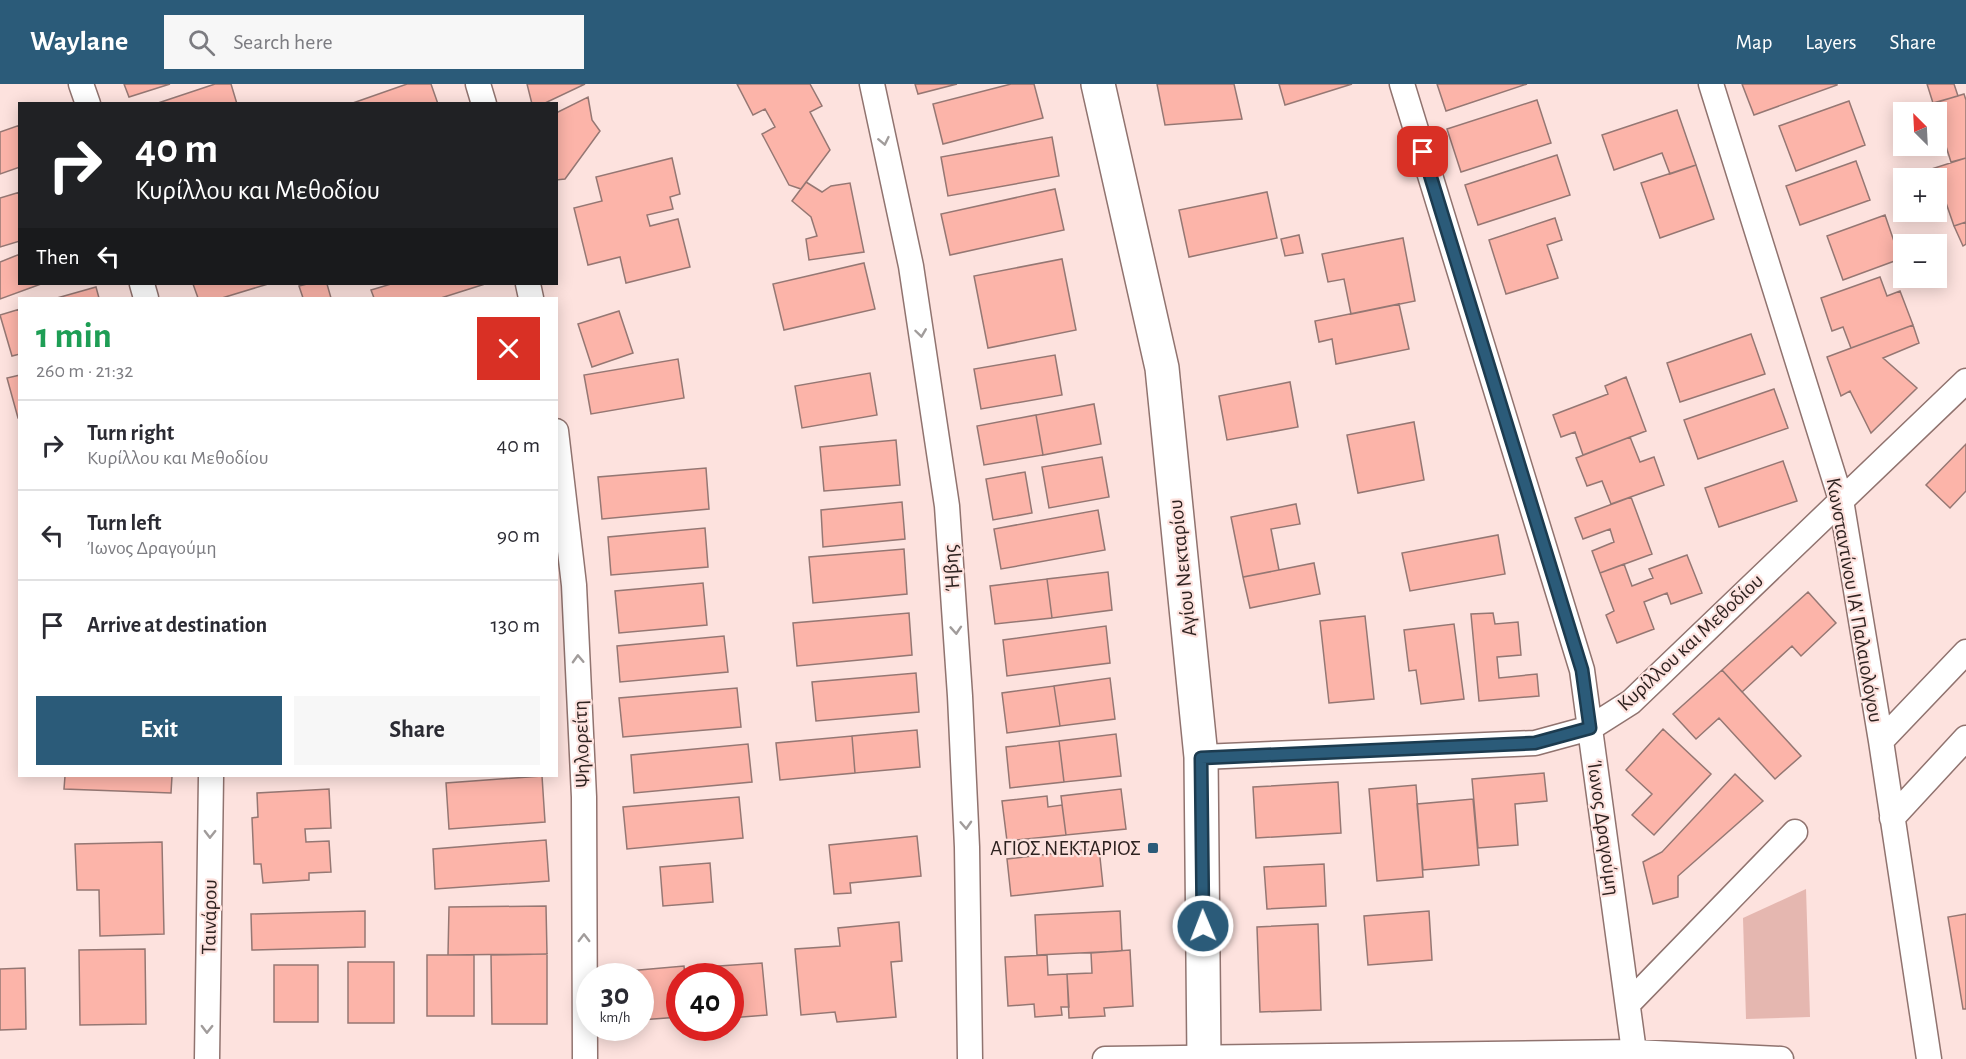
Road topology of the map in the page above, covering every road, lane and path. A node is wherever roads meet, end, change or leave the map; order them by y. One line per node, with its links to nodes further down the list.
1 (81, 84): 7 (street)
2 (478, 84): 8 (street)
3 (872, 84): 25 (street, Ήβης, one-way to 25)
4 (1098, 84): 16 (street, Αγίου Νεκταρίου)
5 (1402, 84): 13 (street, Ίωνος Δραγούμη)
6 (1711, 84): 11 (street, Κωνσταντίνου ΙΑ' Παλαιολόγου)
7 (87, 102)
8 (483, 102)
9 (1966, 381): 11 (street, Κυρίλλου και Μεθοδίου)
10 (558, 448): 24 (street, Ψηλορείτη, one-way to 10)
11 (1841, 500): 13 (street, Κυρίλλου και Μεθοδίου); 15 (street, Κωνσταντίνου ΙΑ' Παλαιολόγου)
12 (1966, 652): 15 (street)
13 (1590, 728): 16 (street, Κυρίλλου και Μεθοδίου); 20 (street, Ίωνος Δραγούμη)
14 (1966, 738): 18 (street)
15 (1881, 741): 18 (street, Κωνσταντίνου ΙΑ' Παλαιολόγου)
16 (1201, 758): 22 (street, Αγίου Νεκταρίου)
17 (211, 777): 23 (street, Ταινάρου, one-way to 23)
18 (1893, 818): 28 (street, Κωνσταντίνου ΙΑ' Παλαιολόγου)
19 (1795, 832): 20 (street)
20 (1628, 1004): 21 (street, Ίωνος Δραγούμη)
21 (1635, 1056): 22 (street); 27 (street)
22 (1204, 1058): 26 (street)
23 (207, 1059)
24 (585, 1059)
25 (969, 1059)
26 (1105, 1059)
27 (1782, 1059)
28 (1929, 1059)

